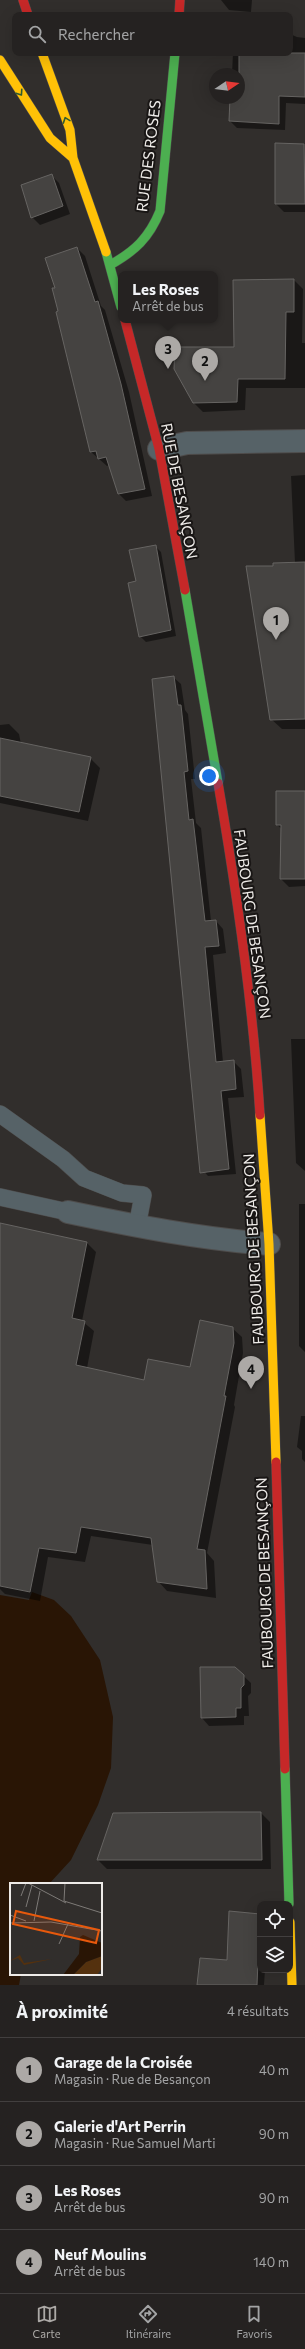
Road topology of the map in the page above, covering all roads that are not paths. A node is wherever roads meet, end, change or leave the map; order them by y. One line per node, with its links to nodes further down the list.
1 (23, 0): 3 (main road)
2 (180, 0): 4 (main road)
3 (27, 12)
4 (179, 12)
5 (43, 56): 8 (main road, one-way to 5)
6 (175, 56): 9 (main road, RUE DES ROSES)
7 (0, 60): 8 (main road, one-way to 8)
8 (73, 158): 9 (main road)
9 (110, 266): 10 (main road)
10 (118, 296)
11 (125, 323): 13 (main road, RUE DE BESANÇON)
12 (305, 441): 13 (street)
13 (159, 449): 14 (main road, RUE DE BESANÇON)
14 (199, 669): 19 (main road, FAUBOURG DE BESANÇON)
15 (0, 1114): 18 (lane)
16 (0, 1197): 17 (lane)
17 (68, 1212): 18 (street)
18 (137, 1227): 19 (street)
19 (269, 1244): 20 (main road, FAUBOURG DE BESANÇON)
20 (289, 1901)
21 (290, 1937): 22 (main road)
22 (292, 1985)

